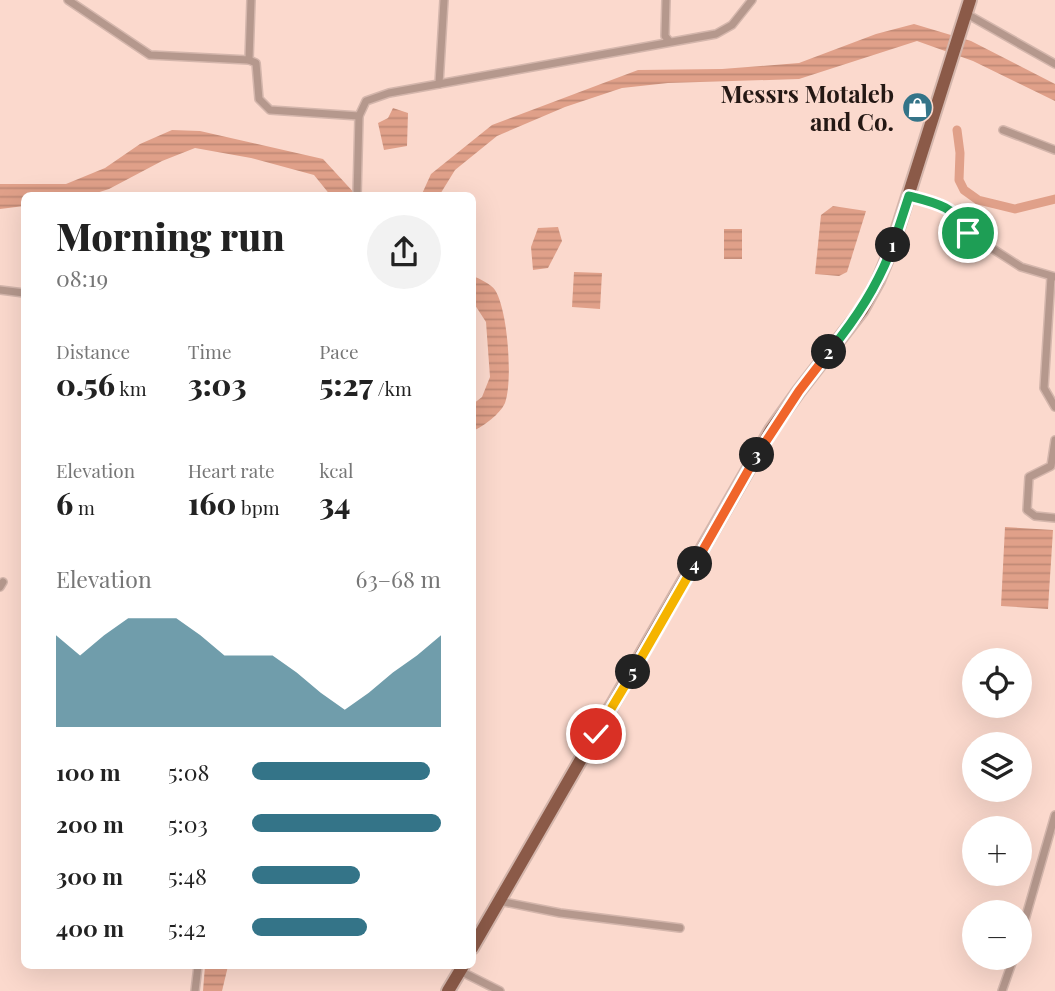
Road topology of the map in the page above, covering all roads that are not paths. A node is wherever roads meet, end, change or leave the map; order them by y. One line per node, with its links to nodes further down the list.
1 (68, 0): 8 (street)
2 (251, 0): 8 (street)
3 (444, 0): 10 (street)
4 (666, 0): 7 (street)
5 (752, 0): 7 (street)
6 (967, 6): 9 (street); 15 (main road)
7 (670, 41): 10 (street)
8 (249, 60): 11 (street)
9 (1055, 64)
10 (439, 84): 11 (street)
11 (359, 116): 14 (street)
12 (1003, 130): 13 (street)
13 (1055, 150)
14 (357, 192)
15 (909, 196): 16 (street); 24 (main road)
16 (1053, 277): 19 (street)
17 (0, 290): 18 (street)
18 (21, 293)
19 (1052, 315): 20 (street)
20 (1055, 407)
21 (1055, 440): 22 (street)
22 (1055, 518)
23 (1055, 815): 25 (street)
24 (498, 900): 26 (street); 27 (main road)
25 (1031, 900)
26 (680, 928)
27 (476, 940)
28 (198, 969): 32 (street)
29 (460, 969): 33 (main road)
30 (463, 969): 34 (street)
31 (1009, 970): 35 (street)
32 (195, 991)
33 (448, 991)
34 (500, 991)
35 (1002, 991)

